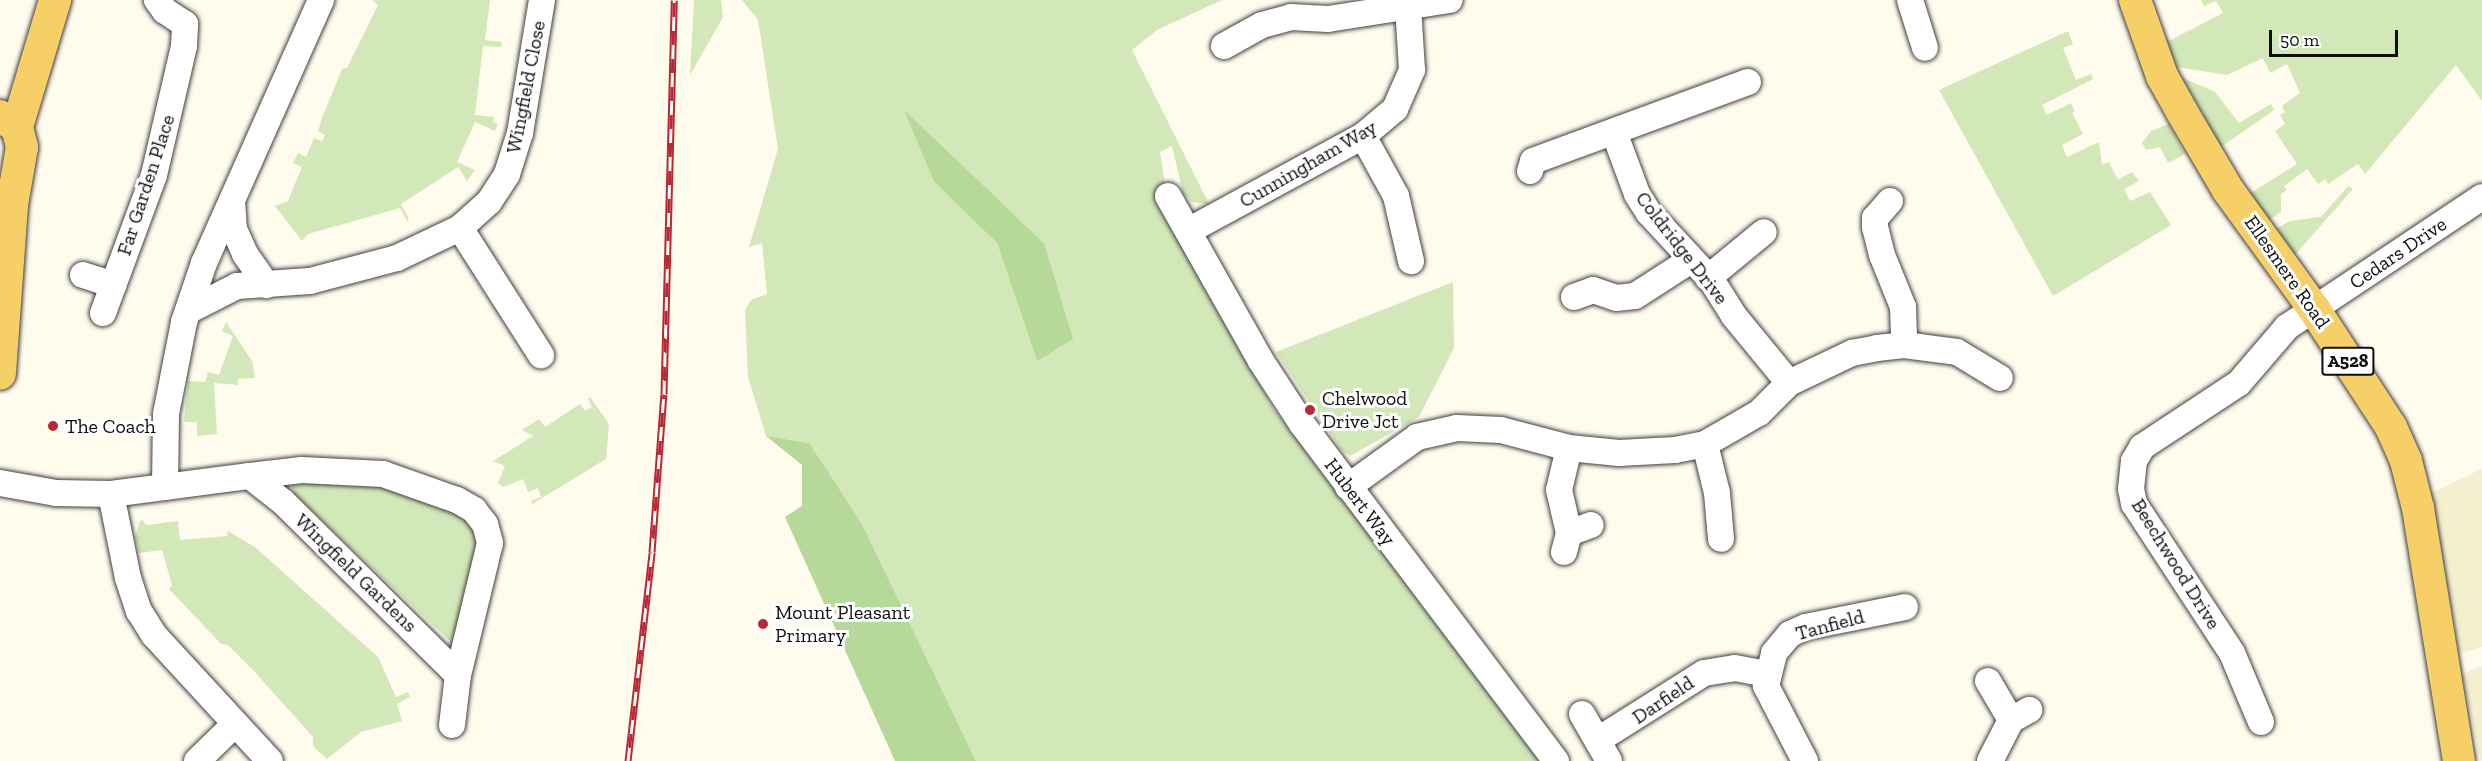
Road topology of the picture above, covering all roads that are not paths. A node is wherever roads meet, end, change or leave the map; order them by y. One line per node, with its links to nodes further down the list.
1 (55, 0): 13 (main road)
2 (157, 0): 28 (street, Far Garden Place)
3 (321, 0): 19 (street)
4 (542, 0): 22 (street, Wingfield Close)
5 (1450, 0): 8 (street)
6 (1910, 0): 10 (street)
7 (2135, 0): 31 (main road, Ellesmere Road / A528)
8 (1408, 7): 9 (street); 14 (street, Cunningham Way)
9 (1229, 35)
10 (1926, 48)
11 (1748, 82): 12 (street)
12 (1614, 132): 15 (street); 26 (street, Coldridge Drive)
13 (7, 135): 21 (main road)
14 (1363, 136): 23 (street, Cunningham Way); 25 (street)
15 (1530, 171)
16 (1168, 196): 23 (street, Hubert Way)
17 (2482, 197): 31 (street, Cedars Drive)
18 (0, 198): 21 (main road)
19 (232, 201): 29 (street); 32 (street)
20 (1876, 211): 34 (street)
21 (11, 228): 36 (main road)
22 (460, 228): 29 (street, Wingfield Close); 35 (street)
23 (1188, 231): 44 (street, Hubert Way)
24 (1764, 232): 26 (street)
25 (1411, 261)
26 (1700, 269): 30 (street); 38 (street, Coldridge Drive)
27 (83, 275): 28 (street)
28 (113, 285): 33 (street, Far Garden Place)
29 (267, 285): 32 (street, Wingfield Close)
30 (1588, 286)
31 (2314, 309): 53 (street, Beechwood Drive); 62 (main road, Ellesmere Road / A528)
32 (188, 311): 43 (street)
33 (103, 314)
34 (1904, 345): 37 (street); 38 (street)
35 (540, 355)
36 (0, 374)
37 (1988, 378)
38 (1789, 383): 39 (street)
39 (1705, 444): 40 (street); 46 (street)
40 (1569, 448): 44 (street); 47 (street)
41 (250, 476): 43 (street); 50 (street, Wingfield Gardens); 50 (street)
42 (0, 483): 45 (street)
43 (165, 487): 45 (street)
44 (1348, 487): 59 (street, Hubert Way)
45 (111, 494): 54 (street)
46 (1713, 531)
47 (1575, 536)
48 (1905, 607): 49 (street, Tanfield)
49 (1766, 674): 56 (street, Darfield); 60 (street)
50 (458, 675): 55 (street)
51 (1988, 681): 61 (street)
52 (1582, 714): 56 (street, Darfield)
53 (2261, 723)
54 (235, 724): 57 (street); 58 (street)
55 (452, 725)
56 (1603, 750)
57 (197, 761)
58 (270, 761)
59 (1556, 761)
60 (1805, 761)
61 (1990, 761)
62 (2459, 761)

